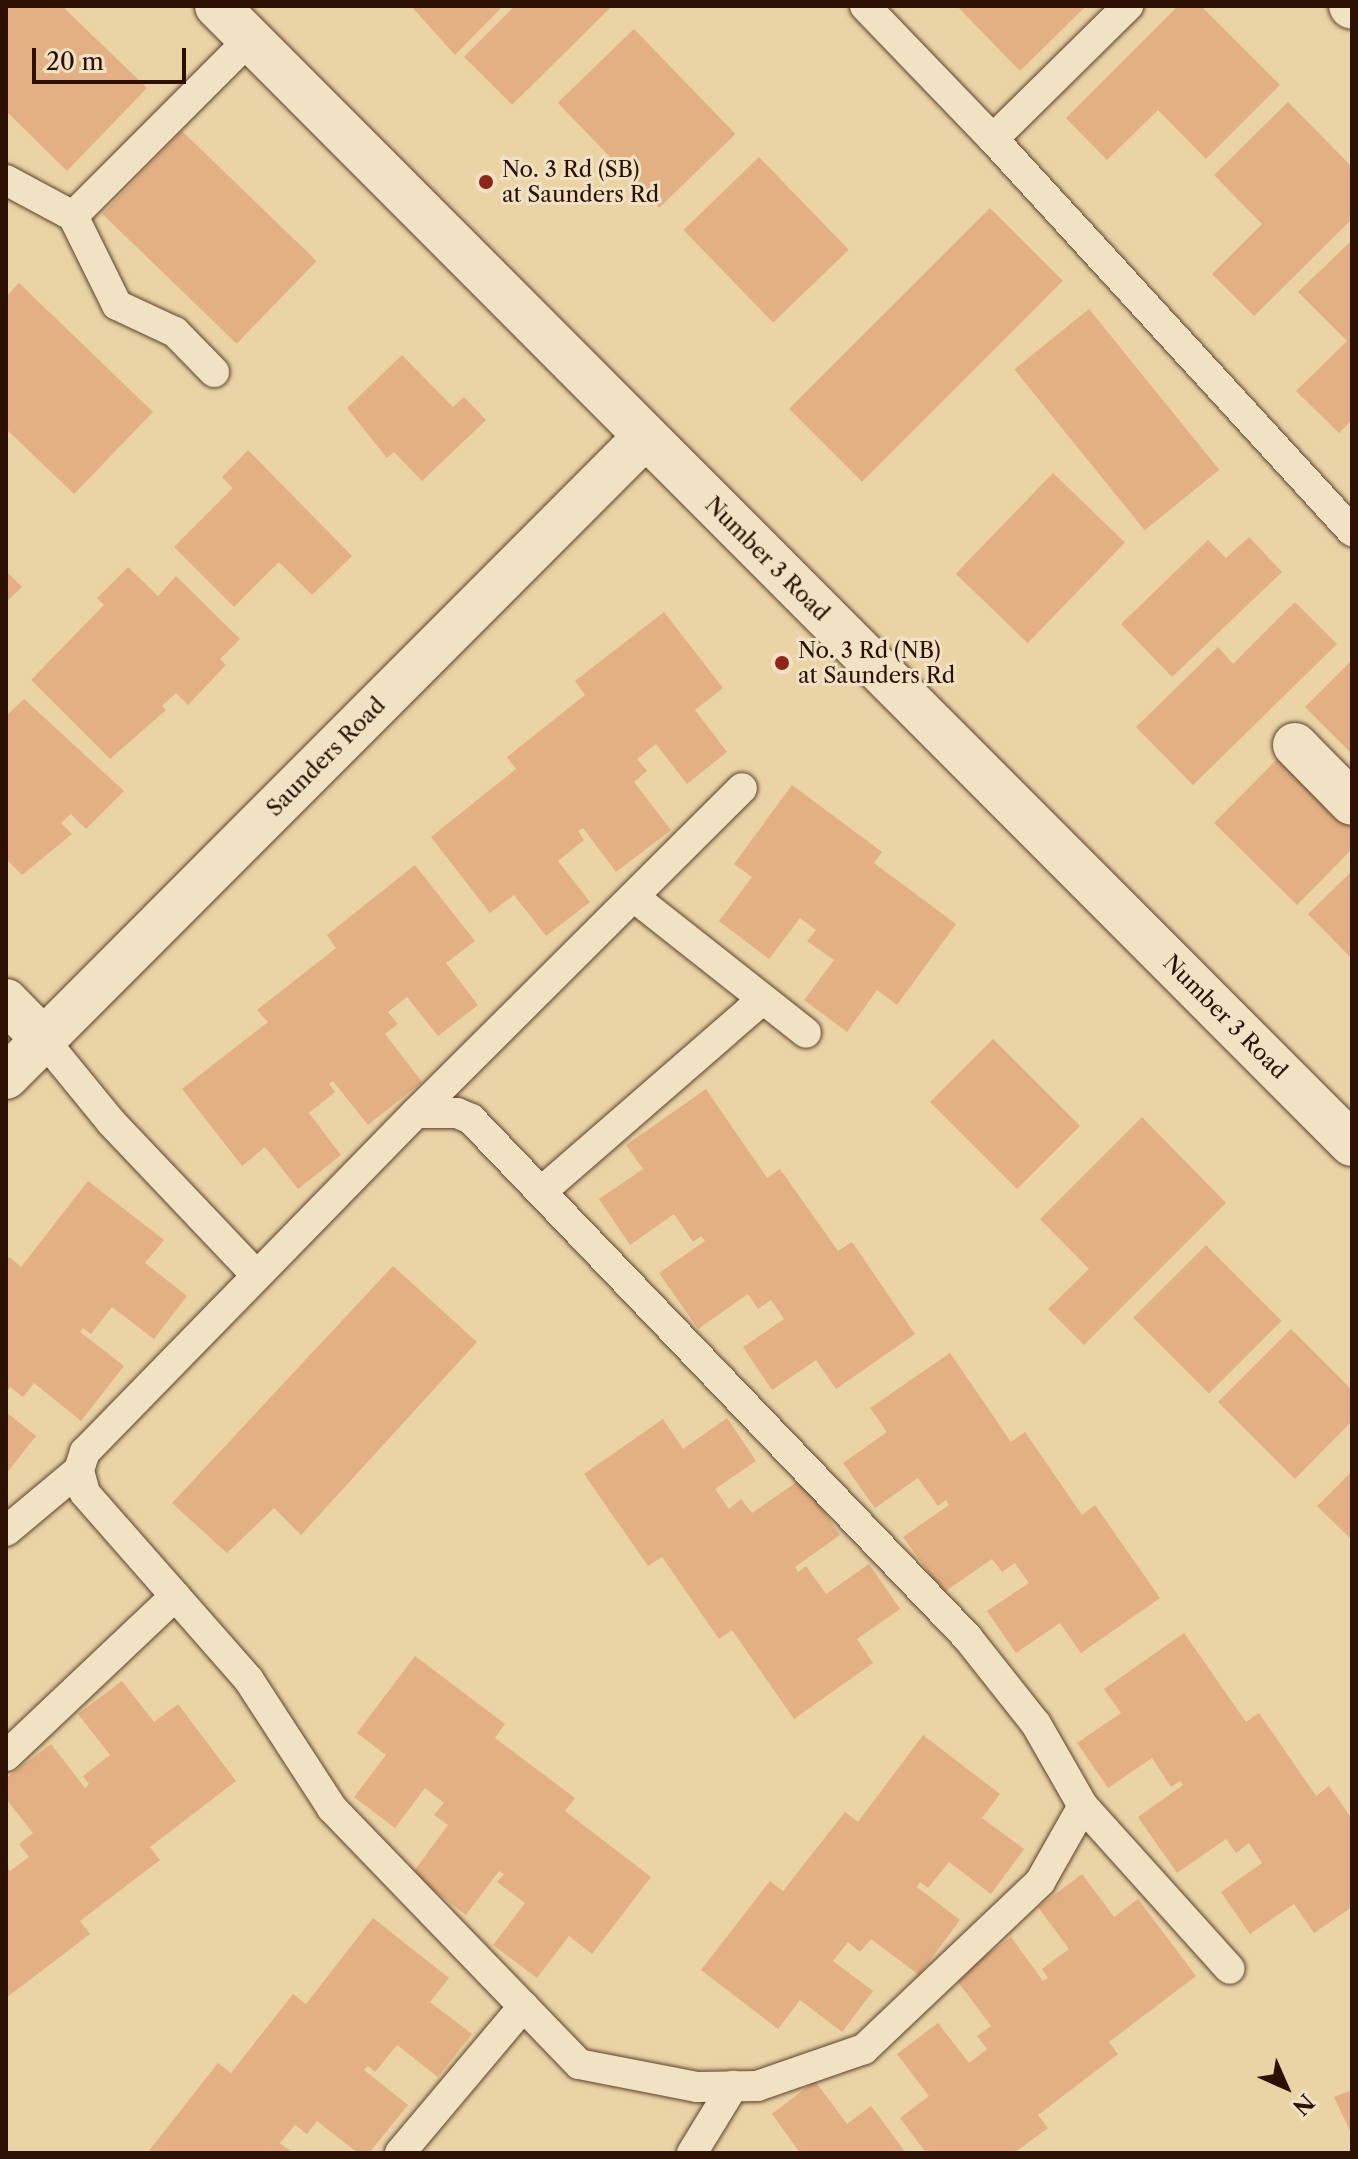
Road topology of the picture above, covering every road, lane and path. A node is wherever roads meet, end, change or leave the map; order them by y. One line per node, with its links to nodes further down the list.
1 (217, 6): 4 (main road, Number 3 Road)
2 (865, 6): 5 (lane)
3 (1128, 6): 5 (lane)
4 (250, 39): 7 (lane); 9 (main road, Number 3 Road)
5 (993, 139): 10 (lane)
6 (6, 180): 7 (lane)
7 (73, 216): 8 (lane)
8 (214, 372)
9 (645, 437): 18 (main road, Saunders Road); 21 (main road, Number 3 Road)
10 (1352, 531)
11 (1295, 745): 13 (main road)
12 (742, 788): 14 (lane)
13 (1352, 803)
14 (634, 897): 15 (lane); 20 (lane)
15 (763, 999): 17 (lane); 22 (lane)
16 (6, 1001): 18 (main road)
17 (806, 1033)
18 (44, 1040): 19 (main road, Saunders Road); 23 (lane)
19 (6, 1077)
20 (416, 1113): 22 (lane); 23 (lane)
21 (1352, 1144)
22 (541, 1192): 28 (lane)
23 (256, 1275): 24 (lane)
24 (79, 1470): 25 (lane); 26 (lane)
25 (6, 1531)
26 (175, 1596): 27 (lane); 30 (lane)
27 (9, 1748)
28 (1083, 1806): 29 (lane); 31 (lane)
29 (1230, 1969)
30 (524, 2006): 31 (lane); 32 (lane)
31 (733, 2086): 33 (lane)
32 (412, 2149)
33 (692, 2153)

